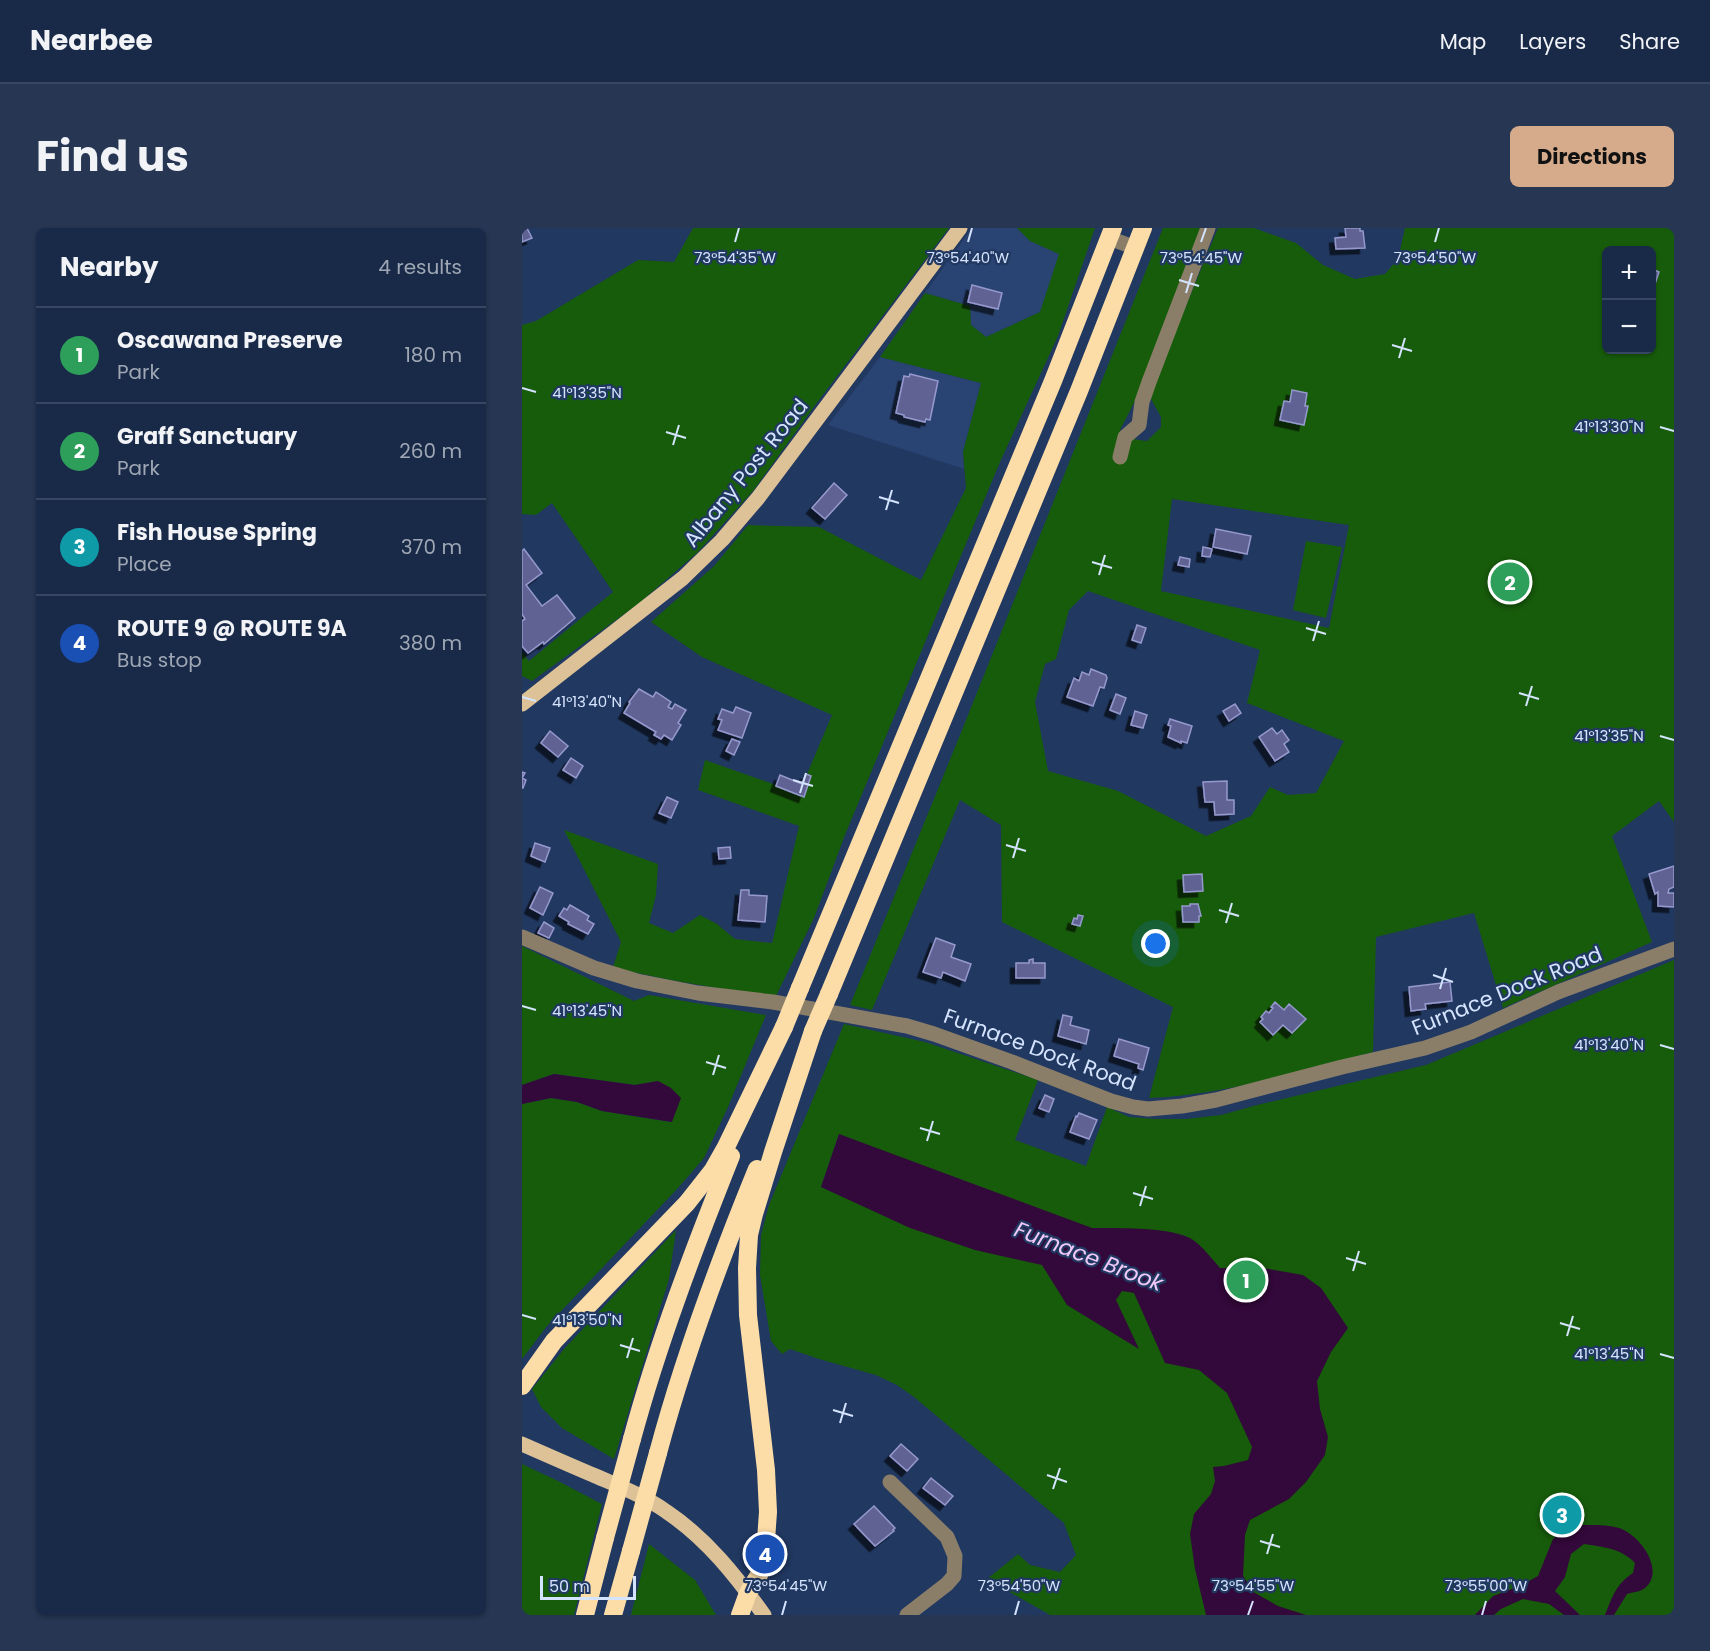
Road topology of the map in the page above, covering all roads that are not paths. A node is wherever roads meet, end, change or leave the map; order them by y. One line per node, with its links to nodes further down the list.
1 (960, 228): 7 (main road, Albany Post Road)
2 (1143, 228): 5 (highway)
3 (1208, 228): 6 (street)
4 (1111, 233): 5 (street); 10 (highway, bridge)
5 (1136, 248): 11 (highway, bridge)
6 (1120, 457)
7 (524, 699)
8 (522, 937): 9 (street, Furnace Dock Road)
9 (1674, 949)
10 (784, 1027): 12 (highway); 16 (highway, bridge)
11 (813, 1031): 15 (highway); 17 (highway, bridge)
12 (522, 1386)
13 (522, 1444): 15 (main road)
14 (890, 1482): 20 (street)
15 (748, 1593): 18 (highway); 19 (main road)
16 (585, 1615)
17 (614, 1615)
18 (740, 1615)
19 (764, 1615)
20 (907, 1615)

